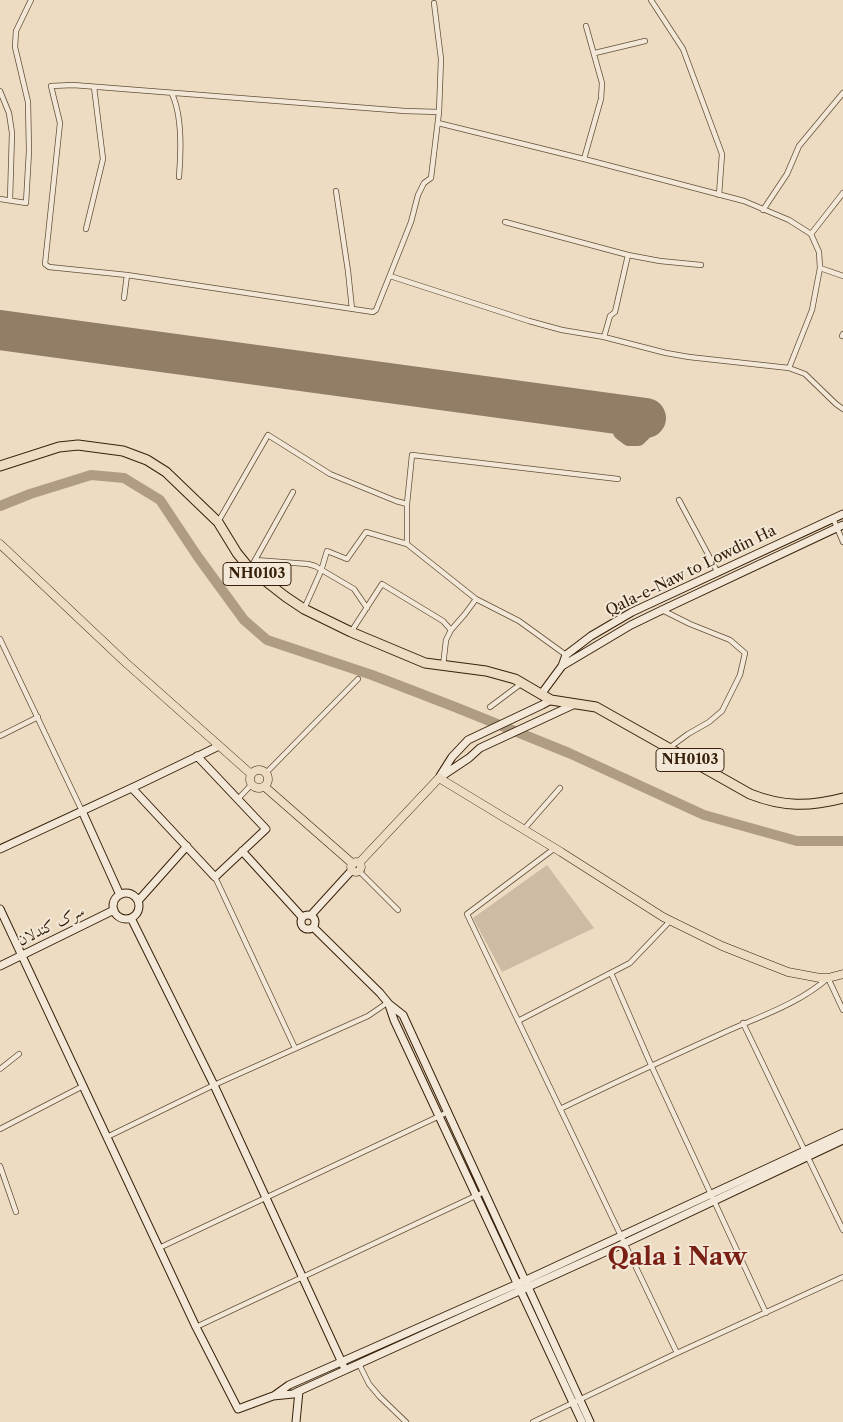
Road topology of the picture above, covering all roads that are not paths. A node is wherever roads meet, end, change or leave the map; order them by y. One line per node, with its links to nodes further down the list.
1 (31, 0): 19 (street)
2 (650, 0): 17 (street)
3 (434, 3): 11 (street)
4 (586, 26): 6 (street)
5 (645, 41): 6 (street)
6 (595, 53): 13 (street)
7 (94, 87): 10 (street); 22 (street); 27 (street)
8 (0, 91): 19 (street)
9 (843, 93): 20 (street)
10 (172, 94): 11 (street); 14 (street)
11 (439, 112): 12 (street)
12 (438, 123): 13 (street); 28 (street)
13 (584, 159): 17 (street)
14 (180, 177)
15 (336, 191): 31 (street)
16 (843, 193): 23 (street)
17 (719, 194): 20 (street)
18 (0, 199): 19 (street)
19 (10, 200)
20 (763, 210): 23 (street)
21 (505, 222): 24 (street)
22 (86, 229)
23 (812, 234): 26 (street)
24 (628, 255): 25 (street); 32 (street)
25 (701, 265)
26 (820, 268): 29 (street); 33 (street)
27 (127, 275): 30 (street); 31 (street)
28 (390, 276): 31 (street); 32 (street)
29 (843, 276)
30 (124, 298)
31 (352, 309)
32 (604, 337): 33 (street)
33 (789, 368): 34 (street)
34 (843, 409)
35 (0, 466): 42 (highway, NH0103)
36 (618, 479): 39 (street)
37 (293, 492): 47 (street)
38 (679, 500): 50 (street)
39 (407, 504): 42 (street); 46 (street)
40 (843, 514): 41 (street, Qala-e-Naw to Lowdin Ha)
41 (833, 518): 43 (street); 50 (street, Qala-e-Naw to Lowdin Ha)
42 (218, 522): 48 (highway, NH0103)
43 (840, 527): 44 (street); 52 (street, Qala-e-Naw to Lowdin Ha)
44 (843, 542)
45 (0, 544): 71 (main road)
46 (408, 544): 49 (street); 53 (street)
47 (255, 560): 48 (street); 49 (street)
48 (250, 569): 55 (highway, NH0103)
49 (321, 571): 54 (street); 55 (street)
50 (718, 572): 51 (street, Qala-e-Naw to Lowdin Ha)
51 (692, 584): 52 (street); 60 (street, Qala-e-Naw to Lowdin Ha)
52 (696, 594): 56 (street, Qala-e-Naw to Lowdin Ha)
53 (476, 599): 57 (street); 60 (street)
54 (367, 608): 57 (street); 58 (street)
55 (304, 609): 58 (highway, NH0103)
56 (662, 610): 62 (street, Qala-e-Naw to Lowdin Ha); 72 (street)
57 (451, 630): 61 (street)
58 (351, 632): 61 (highway, NH0103)
59 (0, 639): 69 (street)
60 (566, 655): 62 (street, Qala-e-Naw to Lowdin Ha)
61 (443, 666): 64 (highway, NH0103)
62 (562, 666): 65 (street, Qala-e-Naw to Lowdin Ha)
63 (358, 679): 74 (street)
64 (523, 682): 65 (highway, NH0103); 68 (street)
65 (542, 693): 66 (highway, NH0103)
66 (551, 700): 67 (highway, NH0103); 76 (street)
67 (575, 704): 72 (highway, NH0103); 76 (street)
68 (490, 707)
69 (38, 717): 70 (street); 83 (street)
70 (0, 736)
71 (219, 746): 73 (street); 75 (main road)
72 (669, 748): 81 (highway, NH0103)
73 (197, 756): 79 (street); 82 (street)
74 (266, 773): 75 (main road); 78 (main road)
75 (251, 774): 77 (main road)
76 (439, 778): 84 (main road); 89 (main road)
77 (252, 785): 78 (main road); 82 (street)
78 (265, 787): 89 (main road)
79 (132, 788): 83 (street); 85 (street)
80 (560, 788): 84 (street)
81 (843, 798)
82 (238, 799): 88 (street)
83 (82, 811): 87 (street); 91 (street)
84 (524, 830): 86 (main road)
85 (188, 846): 90 (street); 92 (street)
86 (555, 848): 99 (main road); 108 (street)
87 (0, 849)
88 (242, 851): 90 (street); 97 (street)
89 (356, 867): 95 (street); 96 (street)
90 (215, 877): 110 (street)
91 (120, 895): 92 (street); 94 (street)
92 (138, 900): 98 (street)
93 (0, 909): 101 (street)
94 (114, 910): 98 (street); 101 (street, سرک کندلان)
95 (398, 910)
96 (311, 915): 97 (street); 100 (street)
97 (302, 917): 100 (street)
98 (131, 918): 116 (street)
99 (670, 921): 103 (street); 105 (main road)
100 (313, 927): 106 (street)
101 (22, 956): 102 (street, سرک کندلان); 117 (street)
102 (0, 966)
103 (611, 973): 108 (street); 112 (street)
104 (843, 974): 105 (main road)
105 (828, 978): 107 (street); 109 (street)
106 (388, 1004): 110 (street); 113 (street); 115 (street)
107 (843, 1010)
108 (518, 1021): 118 (street)
109 (744, 1024): 112 (street); 125 (street)
110 (295, 1048): 116 (street)
111 (19, 1054): 114 (street)
112 (652, 1065): 118 (street); 129 (street)
113 (427, 1067): 115 (street); 119 (street)
114 (0, 1069)
115 (418, 1071): 120 (street)
116 (214, 1085): 123 (street); 130 (street)
117 (83, 1086): 121 (street); 123 (street)
118 (560, 1109): 133 (street)
119 (448, 1112): 120 (street); 127 (street)
120 (440, 1116): 128 (street); 130 (street)
121 (0, 1129)
122 (843, 1133): 125 (street)
123 (107, 1137): 134 (street)
124 (843, 1140): 125 (street)
125 (807, 1154): 129 (street); 132 (street)
126 (0, 1166): 131 (street)
127 (484, 1192): 128 (street); 137 (street)
128 (476, 1195): 136 (street); 137 (street)
129 (714, 1197): 133 (street); 138 (street)
130 (265, 1198): 134 (street); 136 (street)
131 (16, 1212)
132 (843, 1230)
133 (623, 1240): 137 (street); 140 (street)
134 (159, 1248): 139 (street)
135 (843, 1277): 138 (street)
136 (302, 1278): 139 (street); 141 (street)
137 (522, 1285): 141 (street); 142 (street); 146 (street)
138 (766, 1313): 140 (street)
139 (196, 1327): 145 (street)
140 (677, 1352): 146 (street)
141 (341, 1362): 143 (street); 145 (street)
142 (359, 1364): 143 (street); 148 (street)
143 (345, 1370): 144 (street)
144 (299, 1391): 145 (street); 147 (street)
145 (273, 1396)
146 (576, 1401): 149 (street); 150 (street); 151 (street)
147 (298, 1421)
148 (406, 1422)
149 (533, 1422)
150 (582, 1422)
151 (590, 1422)

